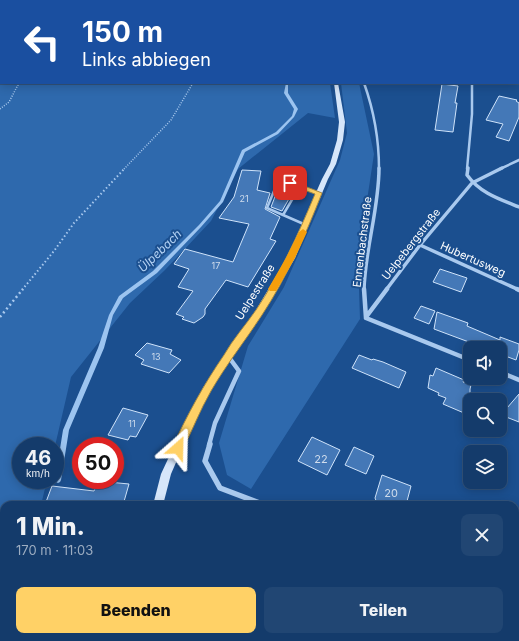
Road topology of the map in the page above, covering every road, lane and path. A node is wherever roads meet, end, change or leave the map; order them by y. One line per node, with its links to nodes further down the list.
1 (18, 84): 6 (path)
2 (192, 84): 16 (path)
3 (336, 84): 10 (main road, Uelpestraße)
4 (364, 84): 17 (street, Ennenbachstraße)
5 (472, 84): 8 (street)
6 (0, 109)
7 (519, 160): 8 (street)
8 (472, 183): 11 (street); 14 (street, Uelpebergstraße)
9 (300, 186): 10 (lane); 12 (lane); 12 (lane)
10 (318, 193): 13 (main road, Uelpestraße)
11 (519, 207)
12 (283, 215): 13 (lane)
13 (306, 225): 18 (main road, Uelpestraße)
14 (420, 245): 15 (street, Hubertusweg); 17 (street, Uelpebergstraße)
15 (519, 290)
16 (0, 317)
17 (366, 318): 19 (street)
18 (228, 356): 22 (main road, Uelpestraße); 23 (street)
19 (463, 357)
20 (507, 375): 21 (street)
21 (519, 380)
22 (159, 501)
23 (254, 501)

